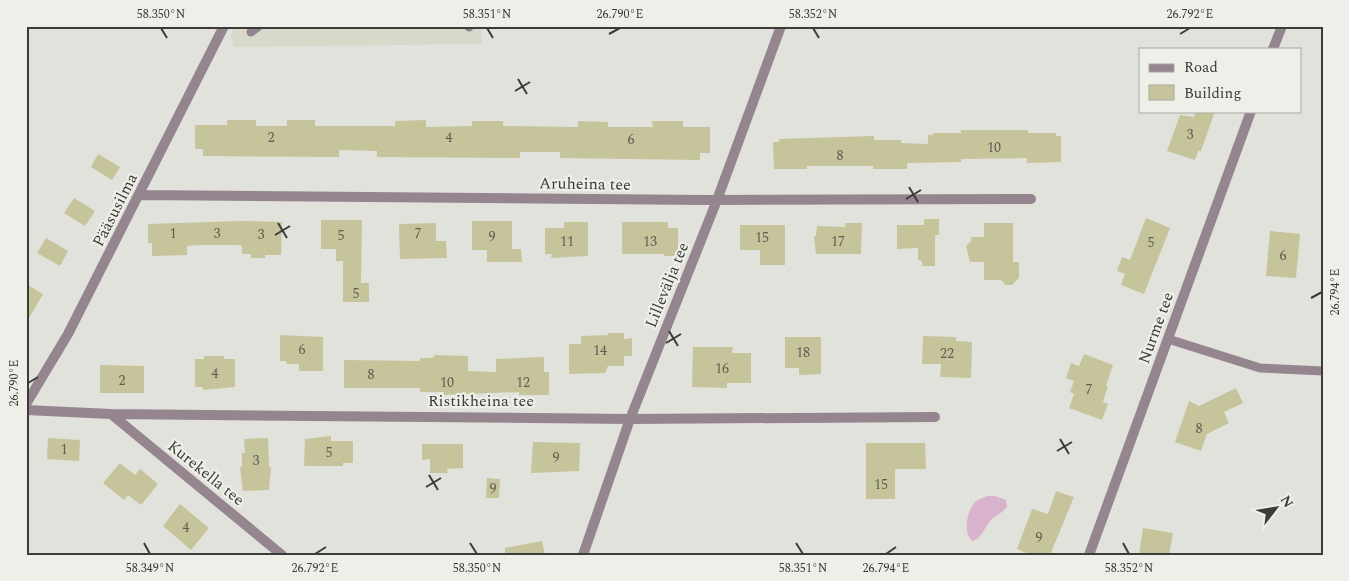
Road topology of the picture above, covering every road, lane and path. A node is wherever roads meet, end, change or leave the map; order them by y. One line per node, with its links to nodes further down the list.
1 (224, 26): 6 (street, Pääsusilma)
2 (781, 26): 8 (street, Lillevälja tee)
3 (1282, 26): 4 (street)
4 (1274, 48)
5 (1251, 112): 9 (street, Nurme tee)
6 (139, 195): 8 (street, Aruheina tee); 11 (street, Pääsusilma)
7 (1031, 199): 8 (street, Aruheina tee)
8 (717, 200): 15 (street, Lillevälja tee)
9 (1168, 339): 10 (lane); 18 (street, Nurme tee)
10 (1323, 370)
11 (26, 404)
12 (26, 410): 13 (street, Ristikheina tee)
13 (110, 414): 15 (street, Ristikheina tee); 16 (street, Kurekella tee)
14 (935, 417): 15 (street, Ristikheina tee)
15 (630, 419): 17 (street, Lillevälja tee)
16 (282, 555)
17 (583, 555)
18 (1089, 555)

